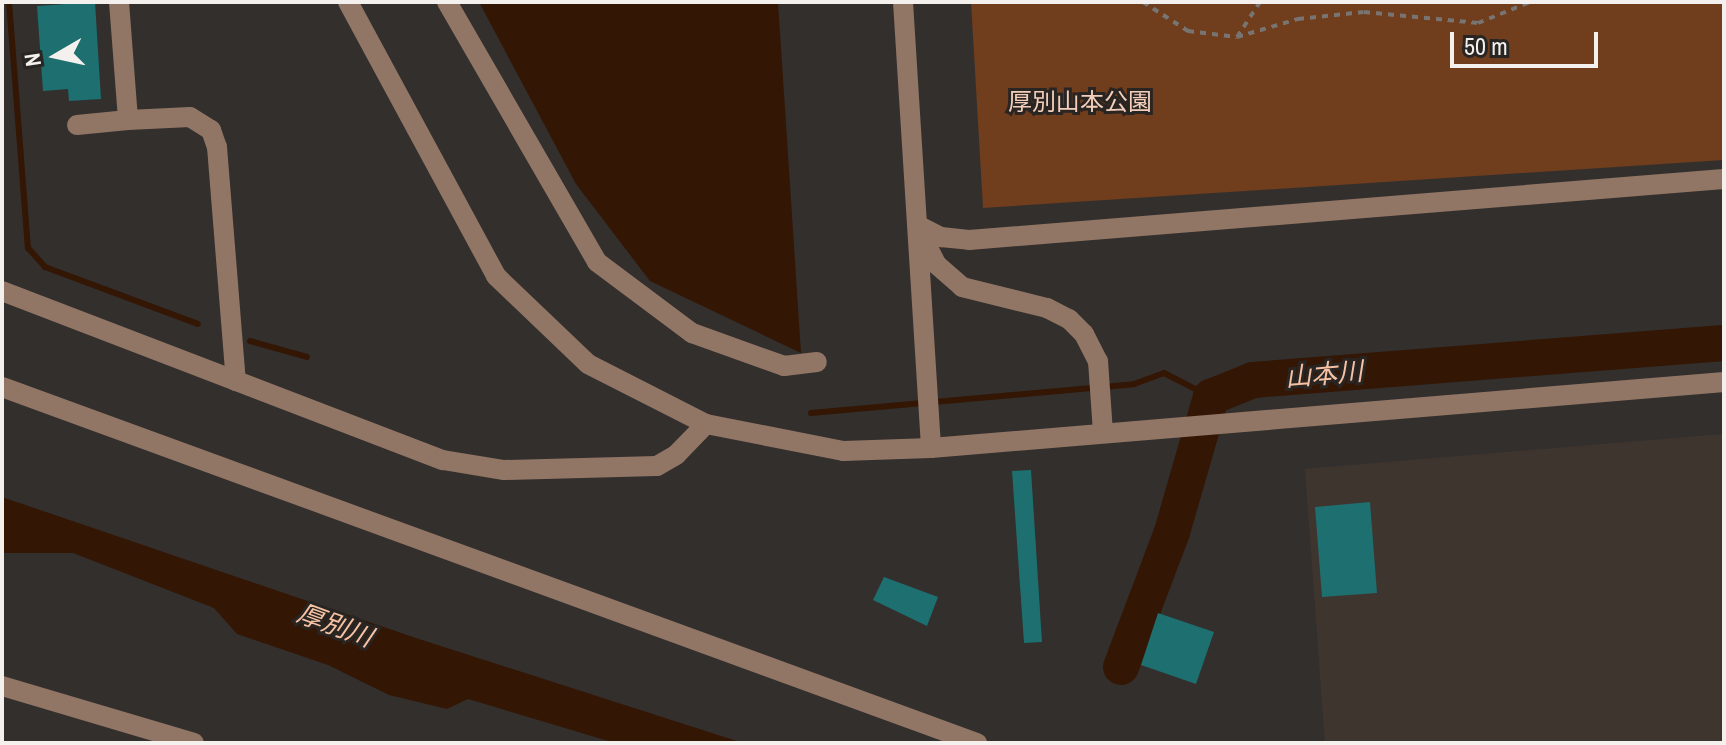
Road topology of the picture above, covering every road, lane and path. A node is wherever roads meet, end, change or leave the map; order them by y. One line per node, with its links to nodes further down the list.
1 (119, 2): 9 (street)
2 (348, 2): 18 (street)
3 (447, 2): 14 (street)
4 (903, 2): 12 (street)
5 (1143, 2): 8 (path)
6 (1260, 2): 8 (path)
7 (1530, 2): 8 (path)
8 (1237, 37)
9 (128, 120): 10 (street); 15 (street)
10 (77, 125)
11 (1724, 179): 12 (street)
12 (917, 225): 19 (street); 20 (street)
13 (2, 291): 15 (street)
14 (817, 362)
15 (236, 381): 18 (street)
16 (1724, 382): 19 (street)
17 (2, 387): 23 (street)
18 (706, 424): 20 (street)
19 (1103, 432): 20 (street)
20 (931, 448)
21 (2, 686): 22 (street)
22 (194, 743)
23 (977, 743)

